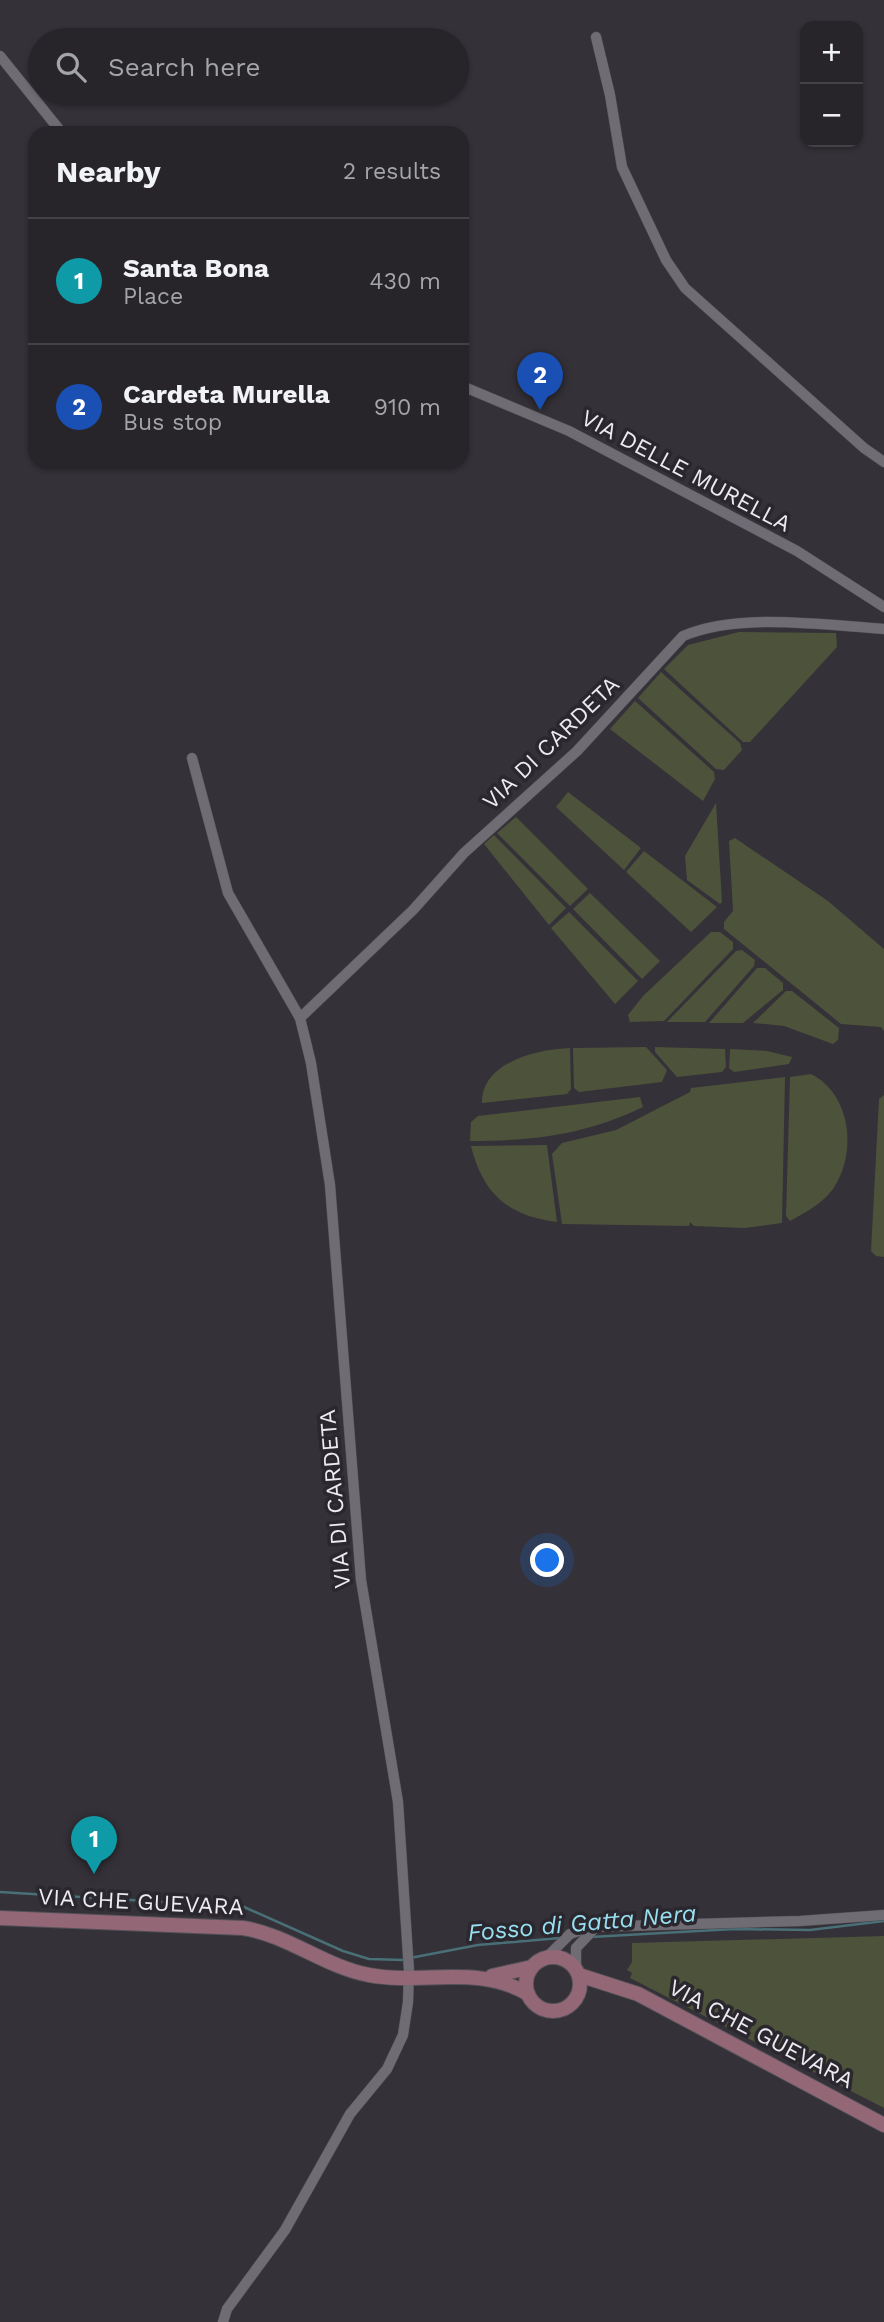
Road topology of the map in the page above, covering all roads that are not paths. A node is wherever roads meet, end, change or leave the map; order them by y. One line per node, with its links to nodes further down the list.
1 (596, 37): 7 (street)
2 (0, 56): 3 (street)
3 (28, 91)
4 (39, 105): 5 (street)
5 (56, 126)
6 (469, 389): 8 (street, VIA DELLE MURELLA)
7 (884, 461)
8 (884, 607)
9 (884, 629): 11 (street, VIA DI CARDETA)
10 (192, 758): 11 (street, VIA DI CARDETA)
11 (300, 1018): 16 (street, VIA DI CARDETA)
12 (884, 1915): 14 (street)
13 (0, 1918): 16 (main road, VIA CHE GUEVARA)
14 (596, 1926): 15 (street); 18 (street)
15 (547, 1957): 17 (main road); 18 (main road)
16 (408, 1966): 19 (main road, VIA CHE GUEVARA); 24 (street, VIA DI CARDETA)
17 (532, 1967): 19 (main road, VIA CHE GUEVARA); 21 (main road)
18 (578, 1972): 20 (main road, VIA CHE GUEVARA); 22 (main road)
19 (481, 1978): 21 (main road, VIA CHE GUEVARA)
20 (614, 1987): 22 (main road); 23 (main road, VIA CHE GUEVARA)
21 (528, 1994): 22 (main road)
22 (575, 2000)
23 (884, 2125)
24 (223, 2322)

